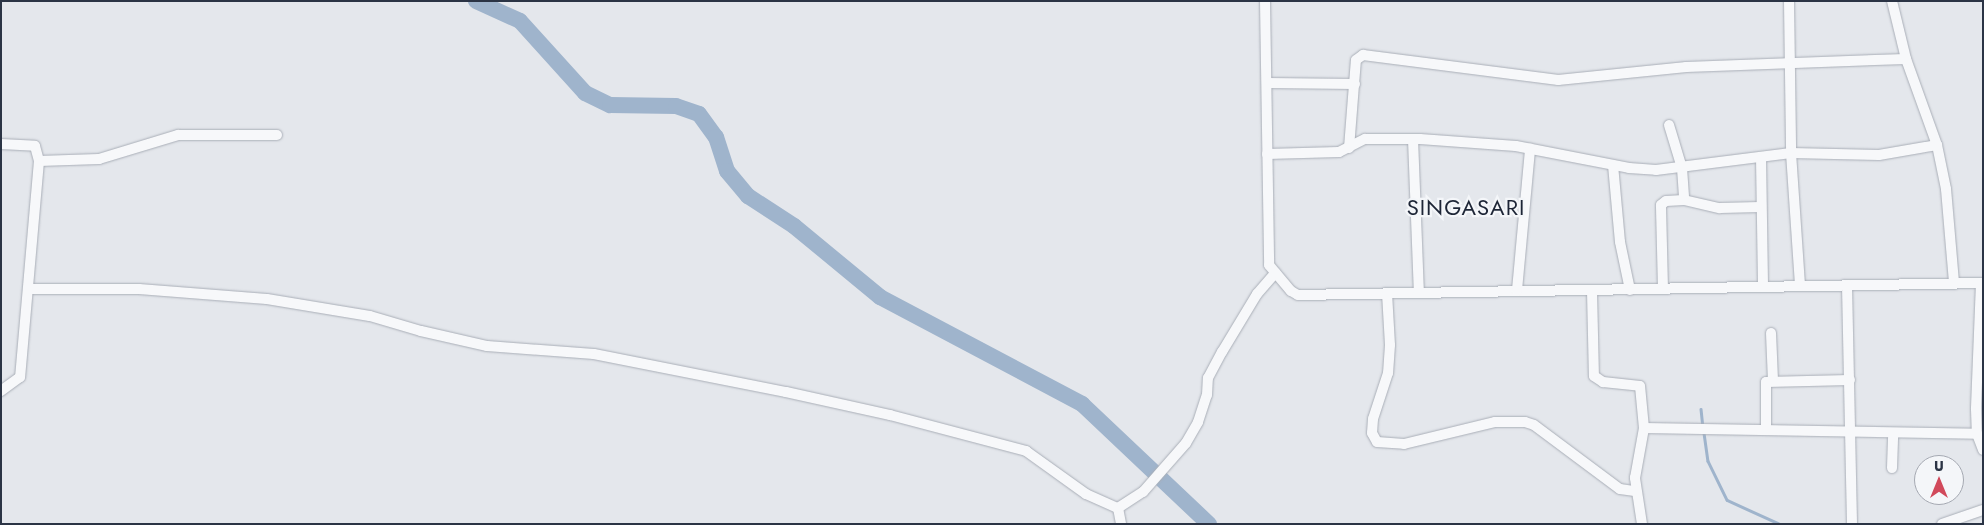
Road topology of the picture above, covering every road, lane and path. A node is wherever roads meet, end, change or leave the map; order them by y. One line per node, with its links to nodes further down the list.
1 (1265, 1): 6 (street)
2 (1789, 1): 5 (street)
3 (1892, 1): 4 (street)
4 (1906, 59): 5 (street); 12 (street)
5 (1790, 64): 7 (street); 15 (street)
6 (1268, 83): 7 (street); 16 (street)
7 (1355, 84): 13 (street)
8 (1668, 125): 20 (street)
9 (277, 135): 18 (street)
10 (1413, 139): 13 (street); 14 (street); 34 (street)
11 (1, 144): 18 (street)
12 (1937, 145): 15 (street); 24 (street)
13 (1349, 148): 16 (street)
14 (1530, 149): 19 (street); 31 (street)
15 (1791, 153): 17 (street); 27 (street)
16 (1268, 154): 23 (street)
17 (1761, 157): 20 (street); 22 (street)
18 (39, 161): 29 (street)
19 (1613, 165): 20 (street); 32 (street)
20 (1682, 168): 21 (street)
21 (1684, 200): 22 (street); 30 (street)
22 (1760, 207): 28 (street)
23 (1274, 273): 35 (street); 49 (street)
24 (1954, 282): 25 (street); 26 (street)
25 (1982, 283): 37 (street)
26 (1847, 285): 27 (street); 39 (street)
27 (1800, 286): 28 (street)
28 (1763, 287): 30 (street)
29 (29, 289): 40 (street); 49 (street)
30 (1663, 289): 32 (street)
31 (1517, 290): 33 (street); 34 (street)
32 (1630, 290): 33 (street)
33 (1592, 291): 41 (street)
34 (1419, 293): 35 (street)
35 (1387, 294): 48 (street)
36 (1771, 333): 38 (street)
37 (1981, 357): 45 (street)
38 (1772, 380): 39 (street); 42 (street)
39 (1850, 380): 43 (street)
40 (1, 391)
41 (1644, 428): 42 (street); 48 (street)
42 (1766, 430): 43 (street)
43 (1850, 433): 44 (street); 53 (street)
44 (1893, 433): 45 (street); 47 (street)
45 (1977, 434): 46 (street)
46 (1983, 450)
47 (1892, 468)
48 (1635, 491): 52 (street)
49 (1118, 508): 51 (street)
50 (1983, 510): 54 (street)
51 (1121, 524)
52 (1642, 524)
53 (1852, 524)
54 (1942, 524)

